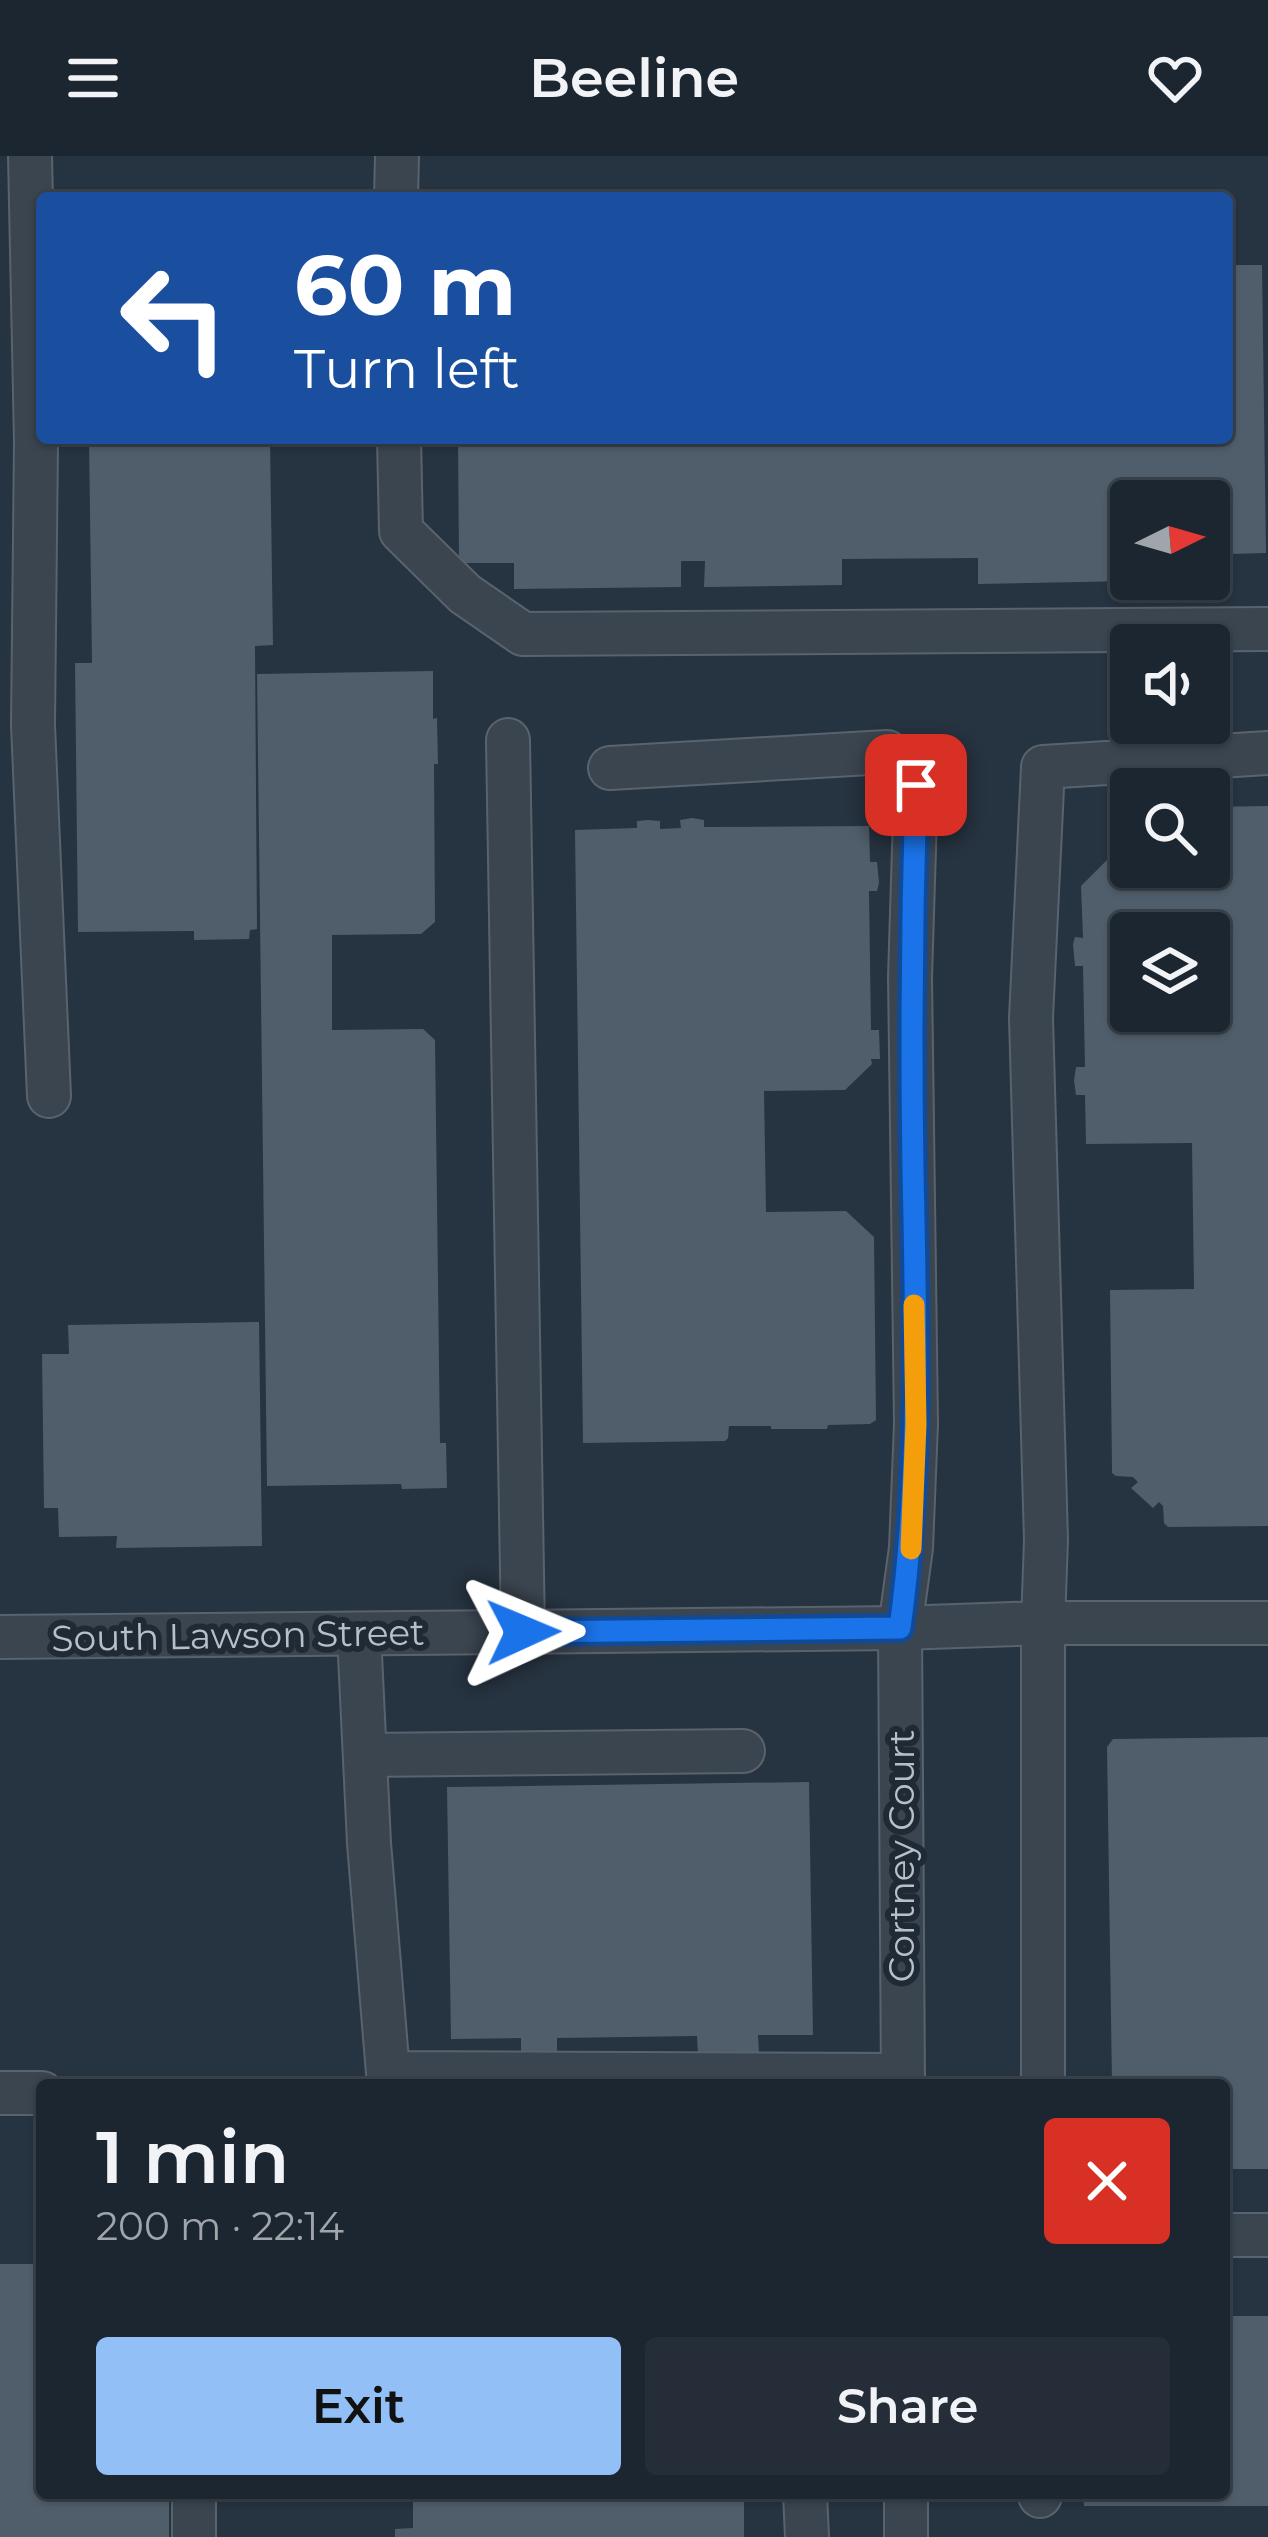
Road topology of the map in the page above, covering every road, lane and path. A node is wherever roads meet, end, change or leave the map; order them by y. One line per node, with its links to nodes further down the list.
1 (30, 156): 9 (street)
2 (397, 156): 3 (street)
3 (395, 192)
4 (399, 444): 5 (street)
5 (1268, 628)
6 (508, 740): 13 (street)
7 (1268, 753): 10 (street)
8 (610, 768): 12 (street, Cortney Court)
9 (49, 1096)
10 (1043, 1623): 11 (street, South Lawson Street); 12 (street, South Lawson Street); 20 (street)
11 (1268, 1623)
12 (900, 1628): 13 (street, South Lawson Street); 19 (street, Cortney Court)
13 (523, 1632): 14 (street, South Lawson Street)
14 (358, 1634): 15 (street, South Lawson Street); 17 (street)
15 (0, 1637)
16 (742, 1751): 17 (street)
17 (364, 1755): 18 (street)
18 (829, 2079)
19 (903, 2079)
20 (1043, 2079)
21 (0, 2093): 22 (street)
22 (36, 2093)
23 (1230, 2235): 24 (street)
24 (1268, 2236)
25 (194, 2499): 28 (street)
26 (805, 2499): 29 (street)
27 (906, 2499): 30 (street)
28 (194, 2537)
29 (806, 2537)
30 (906, 2537)

